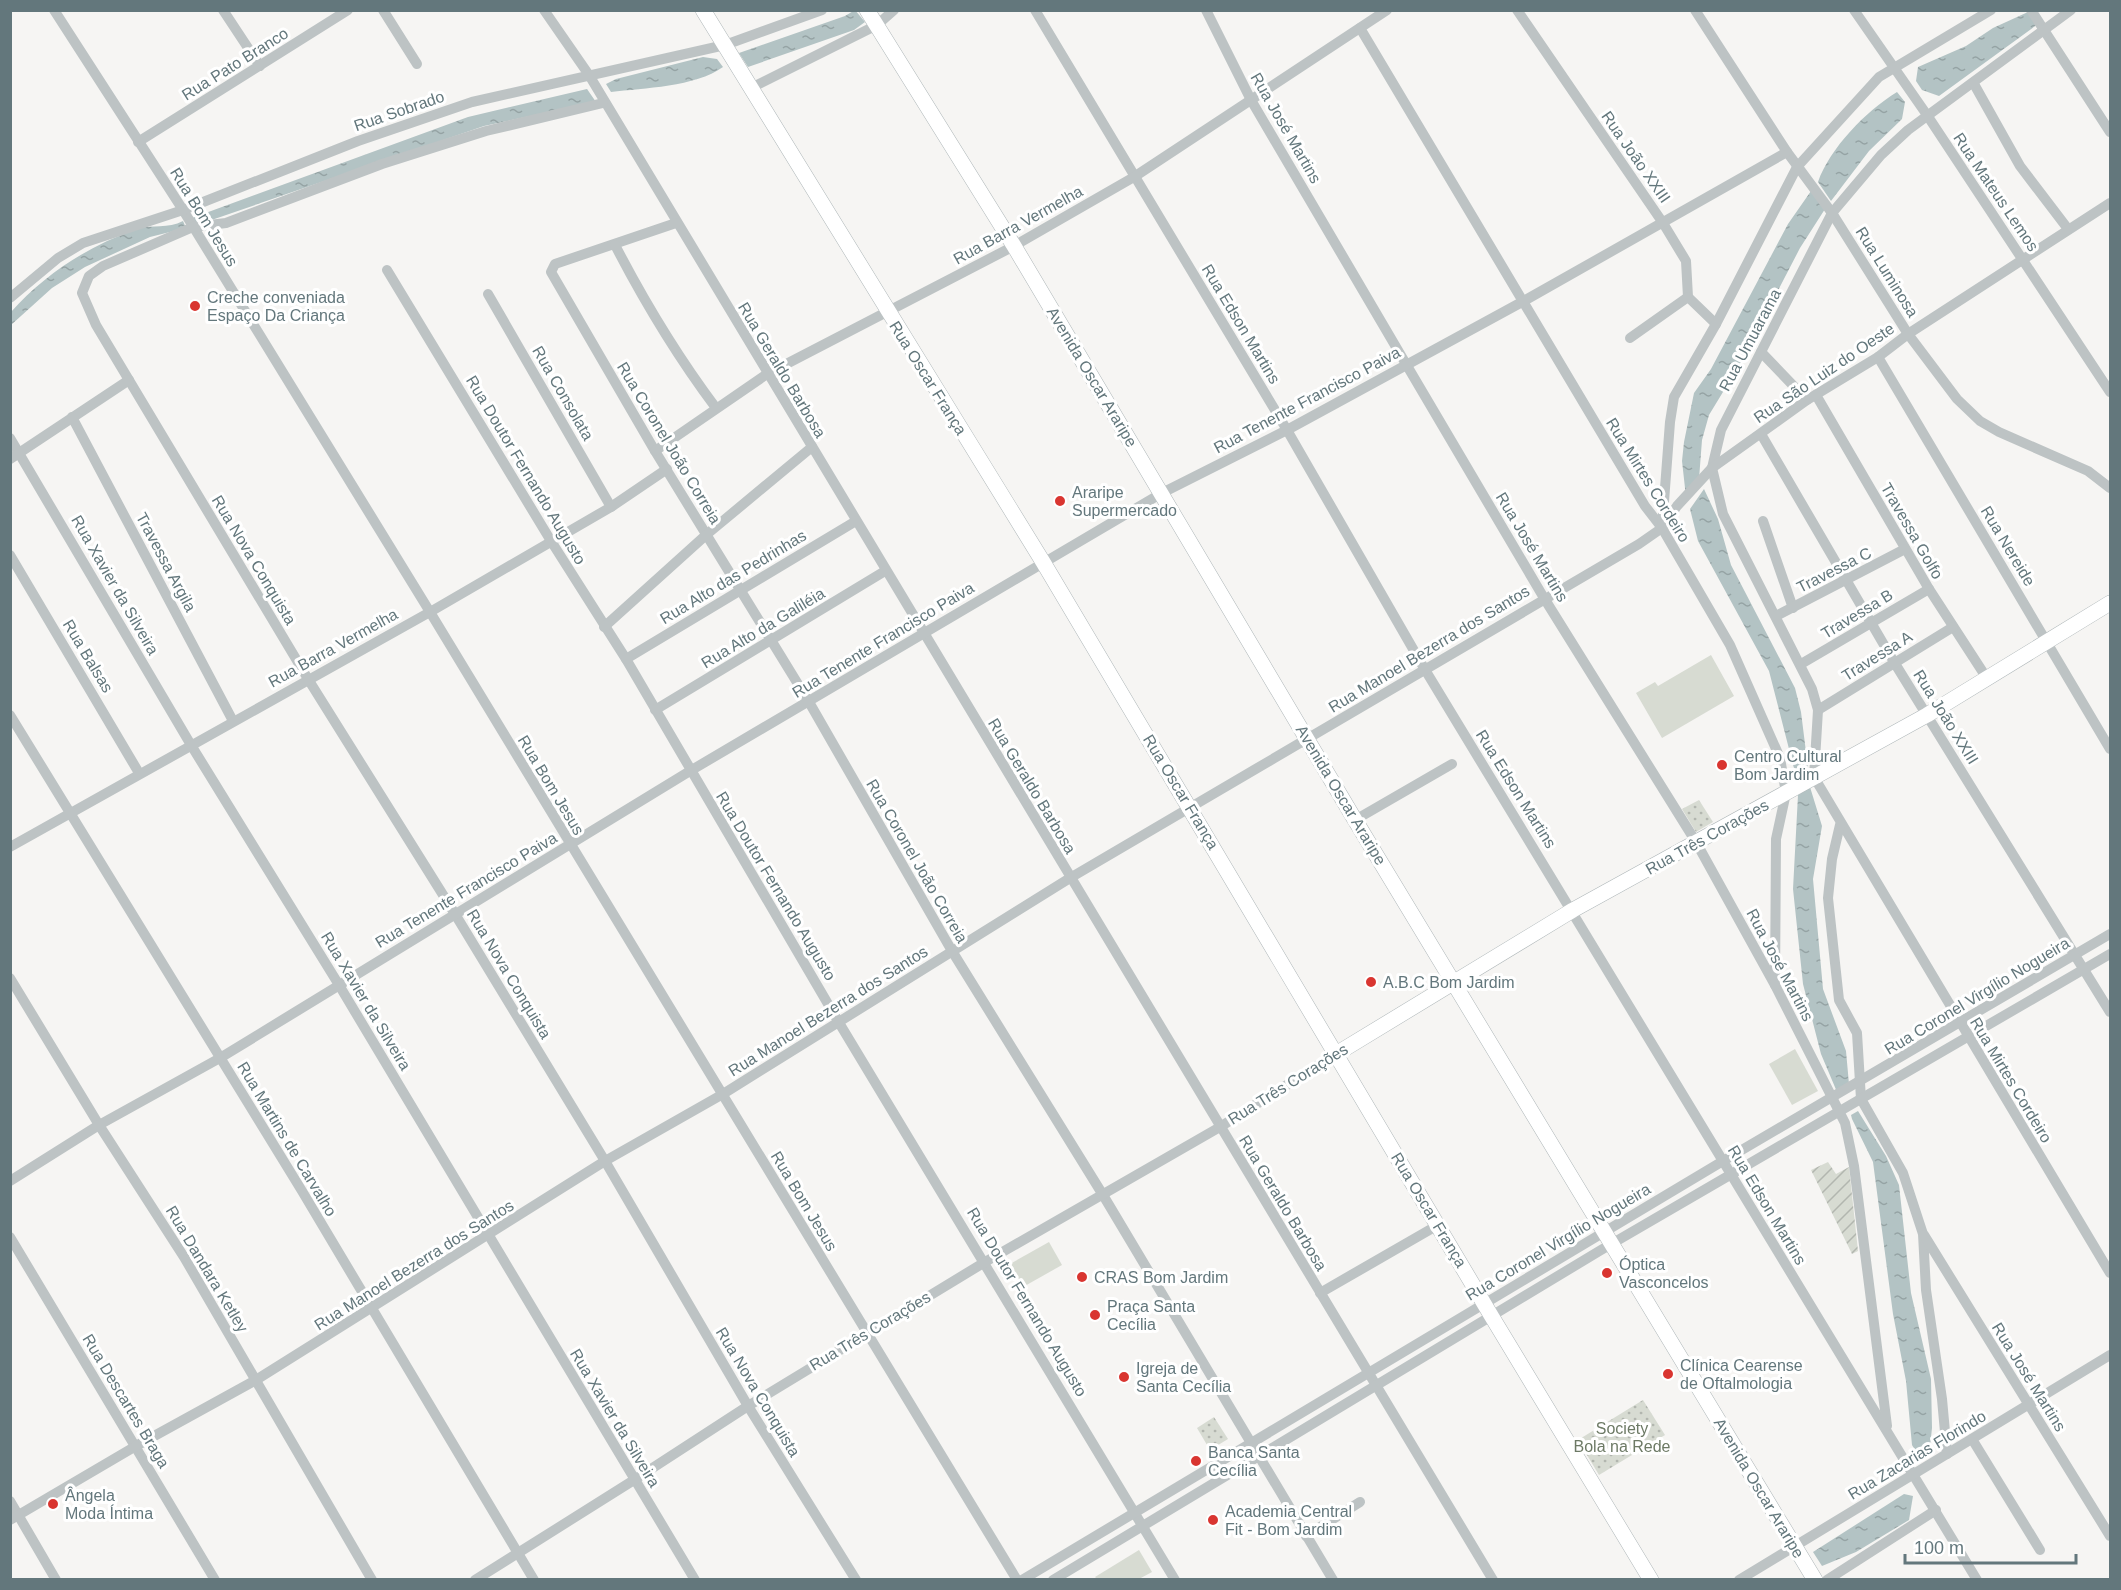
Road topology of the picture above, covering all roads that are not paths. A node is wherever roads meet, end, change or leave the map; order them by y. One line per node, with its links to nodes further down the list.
1 (54, 10): 33 (street, Rua Bom Jesus)
2 (223, 10): 24 (street)
3 (348, 10): 24 (street, Rua Pato Branco)
4 (383, 10): 23 (street)
5 (544, 10): 26 (street, Rua Geraldo Barbosa)
6 (703, 10): 22 (street, Rua Oscar França)
7 (822, 10): 22 (street, Rua Sobrado)
8 (867, 10): 19 (street, Avenida Oscar Araripe)
9 (894, 10): 19 (street)
10 (1035, 10): 36 (street, Rua Edson Martins)
11 (1206, 10): 29 (street, Rua José Martins)
12 (1387, 10): 20 (street, Rua Barra Vermelha)
13 (1517, 10): 41 (street, Rua João XXIII)
14 (1695, 10): 34 (street, Rua Luminosa)
15 (1854, 10): 25 (street, Rua Mateus Lemos)
16 (1990, 10): 25 (street)
17 (2031, 10): 21 (street)
18 (2071, 10): 21 (street, Rua Umuarama)
19 (877, 25): 28 (street); 45 (street, Avenida Oscar Araripe)
20 (1360, 28): 29 (street, Rua Barra Vermelha); 51 (street, Rua Mirtes Cordeiro)
21 (2044, 31): 27 (street, Rua Umuarama); 32 (street)
22 (725, 45): 26 (street, Rua Sobrado); 28 (street, Rua Oscar França)
23 (417, 64)
24 (260, 66): 33 (street, Rua Pato Branco)
25 (1892, 68): 31 (street, Rua Mateus Lemos); 35 (street)
26 (589, 75): 30 (street, Rua Geraldo Barbosa); 38 (street, Rua Sobrado)
27 (1974, 84): 31 (street, Rua Umuarama); 43 (street)
28 (751, 88): 52 (street, Rua Oscar França)
29 (1251, 100): 36 (street, Rua Barra Vermelha); 58 (street, Rua José Martins)
30 (603, 103): 40 (street, Rua Geraldo Barbosa); 42 (street, Rua Nova Conquista)
31 (1927, 115): 39 (street, Rua Umuarama); 46 (street, Rua Mateus Lemos)
32 (2110, 132)
33 (138, 142): 38 (street, Rua Bom Jesus)
34 (1787, 152): 35 (street, Rua Luminosa); 41 (street, Rua Tenente Francisco Paiva)
35 (1797, 166): 39 (street, Rua Luminosa); 53 (street)
36 (1134, 177): 45 (street, Rua Barra Vermelha); 65 (street, Rua Edson Martins)
37 (2110, 203): 43 (street, Rua São Luiz do Oeste)
38 (183, 210): 42 (street, Rua Bom Jesus); 50 (street, Rua Sobrado)
39 (1832, 213): 54 (street, Rua Luminosa); 56 (street, Rua Umuarama)
40 (676, 223): 44 (street, Rua Coronel João Correia); 59 (street, Rua Geraldo Barbosa)
41 (1663, 223): 49 (street, Rua João XXIII); 51 (street, Rua Tenente Francisco Paiva)
42 (193, 227): 60 (street, Rua Nova Conquista); 91 (street, Rua Bom Jesus)
43 (2068, 229): 46 (street, Rua São Luiz do Oeste)
44 (615, 245): 63 (street); 69 (street, Rua Coronel João Correia)
45 (1014, 246): 52 (street, Rua Barra Vermelha); 74 (street, Avenida Oscar Araripe)
46 (2023, 259): 54 (street, Rua São Luiz do Oeste); 61 (street, Rua Mateus Lemos)
47 (387, 270): 80 (street, Rua Doutor Fernando Augusto)
48 (488, 294): 75 (street, Rua Consolata)
49 (1688, 297): 53 (street); 55 (street)
50 (10, 298)
51 (1522, 302): 58 (street, Rua Tenente Francisco Paiva); 78 (street, Rua Mirtes Cordeiro)
52 (887, 312): 59 (street, Rua Barra Vermelha); 83 (street, Rua Oscar França)
53 (1716, 324): 78 (street)
54 (1908, 334): 57 (street, Rua São Luiz do Oeste); 73 (street, Rua Luminosa)
55 (1630, 338)
56 (1761, 352): 62 (street, Travessa Golfo); 71 (street, Rua Umuarama)
57 (1878, 357): 62 (street, Rua São Luiz do Oeste); 98 (street, Rua Nereide)
58 (1406, 364): 65 (street, Rua Tenente Francisco Paiva); 88 (street, Rua José Martins)
59 (767, 374): 63 (street, Rua Barra Vermelha); 68 (street, Rua Geraldo Barbosa)
60 (129, 380): 64 (street); 103 (street, Rua Nova Conquista)
61 (2110, 392)
62 (1811, 398): 66 (street, Rua São Luiz do Oeste); 81 (street, Travessa Golfo)
63 (716, 408): 69 (street, Rua Barra Vermelha)
64 (72, 417): 70 (street); 110 (street, Travessa Argila)
65 (1287, 430): 74 (street, Rua Tenente Francisco Paiva); 102 (street, Rua Edson Martins)
66 (1761, 434): 71 (street, Rua São Luiz do Oeste); 85 (street, Rua João XXIII)
67 (10, 438): 70 (street, Rua Xavier da Silveira)
68 (813, 447): 76 (street, Rua Geraldo Barbosa); 79 (street)
69 (655, 451): 72 (street, Rua Coronel João Correia)
70 (15, 456): 112 (street, Rua Xavier da Silveira)
71 (1712, 468): 78 (street, Rua São Luiz do Oeste); 92 (street, Rua Umuarama)
72 (667, 469): 75 (street, Rua Barra Vermelha); 79 (street, Rua Coronel João Correia)
73 (2110, 488)
74 (1162, 493): 83 (street, Rua Tenente Francisco Paiva); 111 (street, Avenida Oscar Araripe)
75 (611, 507): 80 (street, Rua Barra Vermelha)
76 (856, 521): 84 (street, Rua Geraldo Barbosa); 86 (street, Rua Alto das Pedrinhas)
77 (1763, 521): 90 (street)
78 (1662, 528): 88 (street, Rua Manoel Bezerra dos Santos); 118 (street, Rua Mirtes Cordeiro)
79 (706, 535): 86 (street, Rua Coronel João Correia); 94 (street)
80 (551, 541): 91 (street, Rua Barra Vermelha); 94 (street, Rua Doutor Fernando Augusto)
81 (1905, 549): 85 (street, Travessa C); 87 (street, Travessa Golfo)
82 (10, 555): 116 (street, Rua Balsas)
83 (1043, 562): 96 (street, Rua Tenente Francisco Paiva); 119 (street, Rua Oscar França)
84 (885, 572): 96 (street, Rua Geraldo Barbosa); 97 (street, Rua Alto da Galiléia)
85 (1847, 581): 90 (street, Travessa C); 93 (street, Rua João XXIII)
86 (741, 589): 97 (street, Rua Coronel João Correia); 99 (street, Rua Alto das Pedrinhas)
87 (1929, 589): 93 (street, Travessa B); 95 (street, Travessa Golfo)
88 (1544, 598): 102 (street, Rua Manoel Bezerra dos Santos); 123 (street, Rua José Martins)
89 (2110, 603): 98 (street, Rua Três Corações)
90 (1793, 608): 92 (street, Travessa C)
91 (430, 612): 103 (street, Rua Barra Vermelha); 124 (street, Rua Bom Jesus)
92 (1776, 616): 101 (street, Rua Umuarama)
93 (1871, 623): 100 (street, Rua João XXIII); 101 (street, Travessa B)
94 (604, 627): 99 (street, Rua Doutor Fernando Augusto)
95 (1953, 627): 100 (street, Travessa A); 104 (street, Travessa Golfo)
96 (923, 633): 105 (street, Rua Tenente Francisco Paiva); 126 (street, Rua Geraldo Barbosa)
97 (772, 639): 105 (street, Rua Coronel João Correia); 106 (street, Rua Alto da Galiléia)
98 (2047, 642): 104 (street, Rua Três Corações); 113 (street, Rua Nereide)
99 (626, 659): 106 (street, Rua Doutor Fernando Augusto)
100 (1894, 662): 107 (street, Travessa A); 109 (street, Rua João XXIII)
101 (1801, 664): 107 (street, Rua Umuarama)
102 (1424, 668): 111 (street, Rua Manoel Bezerra dos Santos); 127 (street, Rua Edson Martins)
103 (308, 679): 110 (street, Rua Barra Vermelha); 128 (street, Rua Nova Conquista)
104 (1988, 680): 109 (street, Rua Três Corações)
105 (809, 702): 115 (street, Rua Tenente Francisco Paiva); 130 (street, Rua Coronel João Correia)
106 (655, 710): 115 (street, Rua Doutor Fernando Augusto)
107 (1818, 710): 117 (street, Rua Umuarama)
108 (10, 715): 120 (street, Rua Martins de Carvalho)
109 (1927, 715): 117 (street, Rua Três Corações); 132 (street, Rua João XXIII)
110 (233, 721): 112 (street, Rua Barra Vermelha)
111 (1307, 738): 119 (street, Rua Manoel Bezerra dos Santos); 121 (street, Avenida Oscar Araripe)
112 (191, 745): 116 (street, Rua Barra Vermelha); 136 (street, Rua Xavier da Silveira)
113 (2110, 749)
114 (1452, 764): 121 (street)
115 (690, 771): 124 (street, Rua Tenente Francisco Paiva); 139 (street, Rua Doutor Fernando Augusto)
116 (139, 773): 120 (street, Rua Barra Vermelha)
117 (1814, 777): 118 (street, Rua Três Corações); 122 (street, Rua Mirtes Cordeiro)
118 (1786, 793): 123 (street, Rua Três Corações); 137 (street, Rua Mirtes Cordeiro)
119 (1190, 807): 126 (street, Rua Manoel Bezerra dos Santos); 142 (street, Rua Oscar França)
120 (69, 813): 125 (street, Rua Barra Vermelha); 143 (street, Rua Martins de Carvalho)
121 (1355, 820): 135 (street, Avenida Oscar Araripe)
122 (1840, 825): 140 (street, Rua Mirtes Cordeiro); 144 (street, Rua José Martins)
123 (1696, 842): 127 (street, Rua Três Corações); 137 (street, Rua José Martins)
124 (569, 845): 128 (street, Rua Tenente Francisco Paiva); 145 (street, Rua Bom Jesus)
125 (10, 847)
126 (1070, 878): 130 (street, Rua Manoel Bezerra dos Santos); 150 (street, Rua Geraldo Barbosa)
127 (1573, 910): 135 (street, Rua Três Corações); 152 (street, Rua Edson Martins)
128 (456, 914): 136 (street, Rua Tenente Francisco Paiva); 151 (street, Rua Nova Conquista)
129 (2110, 934): 132 (street, Rua Coronel Virgílio Nogueira)
130 (952, 951): 139 (street, Rua Manoel Bezerra dos Santos); 155 (street, Rua Coronel João Correia)
131 (2110, 954): 133 (street, Rua Coronel Virgílio Nogueira)
132 (2076, 955): 133 (street, Rua João XXIII); 140 (street, Rua Coronel Virgílio Nogueira)
133 (2084, 969): 138 (street, Rua João XXIII); 141 (street, Rua Coronel Virgílio Nogueira)
134 (10, 978): 149 (street, Rua Dandara Ketley)
135 (1453, 981): 142 (street, Rua Três Corações); 160 (street, Avenida Oscar Araripe)
136 (339, 985): 143 (street, Rua Tenente Francisco Paiva); 158 (street, Rua Xavier da Silveira)
137 (1775, 985): 146 (street, Rua José Martins)
138 (2110, 1012)
139 (838, 1021): 145 (street, Rua Manoel Bezerra dos Santos); 161 (street, Rua Doutor Fernando Augusto)
140 (1960, 1024): 141 (street, Rua Mirtes Cordeiro); 144 (street, Rua Coronel Virgílio Nogueira)
141 (1967, 1036): 147 (street, Rua Coronel Virgílio Nogueira); 162 (street, Rua Mirtes Cordeiro)
142 (1336, 1054): 150 (street, Rua Três Corações); 156 (street, Rua Oscar França)
143 (220, 1058): 149 (street, Rua Tenente Francisco Paiva); 165 (street, Rua Martins de Carvalho)
144 (1861, 1081): 146 (street, Rua Coronel Virgílio Nogueira); 147 (street, Rua José Martins)
145 (723, 1094): 151 (street, Rua Manoel Bezerra dos Santos); 167 (street, Rua Bom Jesus)
146 (1831, 1099): 148 (street, Rua José Martins); 152 (street, Rua Coronel Virgílio Nogueira)
147 (1861, 1099): 148 (street, Rua Coronel Virgílio Nogueira); 157 (street, Rua José Martins)
148 (1839, 1113): 153 (street, Rua Coronel Virgílio Nogueira); 174 (street, Rua José Martins)
149 (99, 1125): 154 (street, Rua Tenente Francisco Paiva); 170 (street, Rua Dandara Ketley)
150 (1220, 1127): 155 (street, Rua Três Corações); 163 (street, Rua Geraldo Barbosa)
151 (605, 1161): 158 (street, Rua Manoel Bezerra dos Santos); 173 (street, Rua Nova Conquista)
152 (1723, 1161): 153 (street, Rua Edson Martins); 160 (street, Rua Coronel Virgílio Nogueira)
153 (1732, 1175): 160 (street, Rua Coronel Virgílio Nogueira); 174 (street, Rua Edson Martins)
154 (10, 1181)
155 (1103, 1195): 161 (street, Rua Três Corações); 176 (street, Rua Coronel João Correia)
156 (1438, 1225): 163 (street); 164 (street, Rua Oscar França)
157 (1923, 1234): 172 (street, Rua José Martins); 178 (street, Rua José Martins)
158 (490, 1235): 165 (street, Rua Manoel Bezerra dos Santos); 181 (street, Rua Xavier da Silveira)
159 (10, 1238): 177 (street, Rua Descartes Braga)
160 (1608, 1238): 164 (street, Rua Coronel Virgílio Nogueira); 166 (street, Rua Coronel Virgílio Nogueira); 190 (street, Avenida Oscar Araripe)
161 (985, 1262): 167 (street, Rua Três Corações); 185 (street, Rua Doutor Fernando Augusto)
162 (2110, 1274)
163 (1320, 1293): 169 (street, Rua Geraldo Barbosa)
164 (1485, 1303): 166 (street, Rua Oscar França); 169 (street, Rua Coronel Virgílio Nogueira)
165 (373, 1308): 170 (street, Rua Manoel Bezerra dos Santos); 192 (street, Rua Martins de Carvalho)
166 (1492, 1317): 171 (street, Rua Coronel Virgílio Nogueira); 206 (street, Rua Oscar França)
167 (866, 1334): 173 (street, Rua Três Corações); 200 (street, Rua Bom Jesus)
168 (2110, 1355): 172 (street, Rua Zacarias Florindo)
169 (1369, 1373): 171 (street, Rua Geraldo Barbosa); 176 (street, Rua Coronel Virgílio Nogueira)
170 (256, 1380): 177 (street, Rua Manoel Bezerra dos Santos); 195 (street, Rua Dandara Ketley)
171 (1376, 1385): 179 (street, Rua Coronel Virgílio Nogueira); 205 (street, Rua Geraldo Barbosa)
172 (2028, 1405): 175 (street, Rua Zacarias Florindo); 189 (street, Rua José Martins)
173 (748, 1406): 181 (street, Rua Três Corações); 199 (street, Rua Nova Conquista)
174 (1888, 1432): 180 (street, Rua Edson Martins)
175 (1972, 1439): 178 (street, Rua Zacarias Florindo); 191 (street)
176 (1250, 1442): 179 (street, Rua Coronel João Correia); 185 (street, Rua Coronel Virgílio Nogueira)
177 (136, 1446): 186 (street, Rua Manoel Bezerra dos Santos); 194 (street, Rua Descartes Braga)
178 (1947, 1454): 180 (street, Rua Zacarias Florindo)
179 (1258, 1455): 187 (street, Rua Coronel Virgílio Nogueira); 188 (street, Rua Coronel João Correia)
180 (1914, 1474): 184 (street, Rua Edson Martins); 190 (street, Rua Zacarias Florindo)
181 (634, 1480): 192 (street, Rua Três Corações); 198 (street, Rua Xavier da Silveira)
182 (10, 1502): 186 (street)
183 (1360, 1502): 188 (street)
184 (1936, 1510): 209 (street); 210 (street, Rua Edson Martins)
185 (1136, 1511): 187 (street, Rua Doutor Fernando Augusto); 201 (street, Rua Coronel Virgílio Nogueira)
186 (15, 1518): 193 (street)
187 (1143, 1525): 202 (street, Rua Coronel Virgílio Nogueira); 203 (street, Rua Doutor Fernando Augusto)
188 (1306, 1536): 204 (street, Rua Coronel João Correia)
189 (2110, 1536)
190 (1794, 1546): 207 (street, Rua Zacarias Florindo); 208 (street, Avenida Oscar Araripe)
191 (2040, 1550)
192 (517, 1552): 196 (street, Rua Três Corações); 197 (street, Rua Martins de Carvalho)
193 (56, 1580)
194 (215, 1580)
195 (372, 1580)
196 (475, 1580)
197 (534, 1580)
198 (695, 1580)
199 (856, 1580)
200 (1017, 1580)
201 (1022, 1580)
202 (1053, 1580)
203 (1175, 1580)
204 (1333, 1580)
205 (1493, 1580)
206 (1651, 1580)
207 (1739, 1580)
208 (1815, 1580)
209 (1827, 1580)
210 (1977, 1580)

